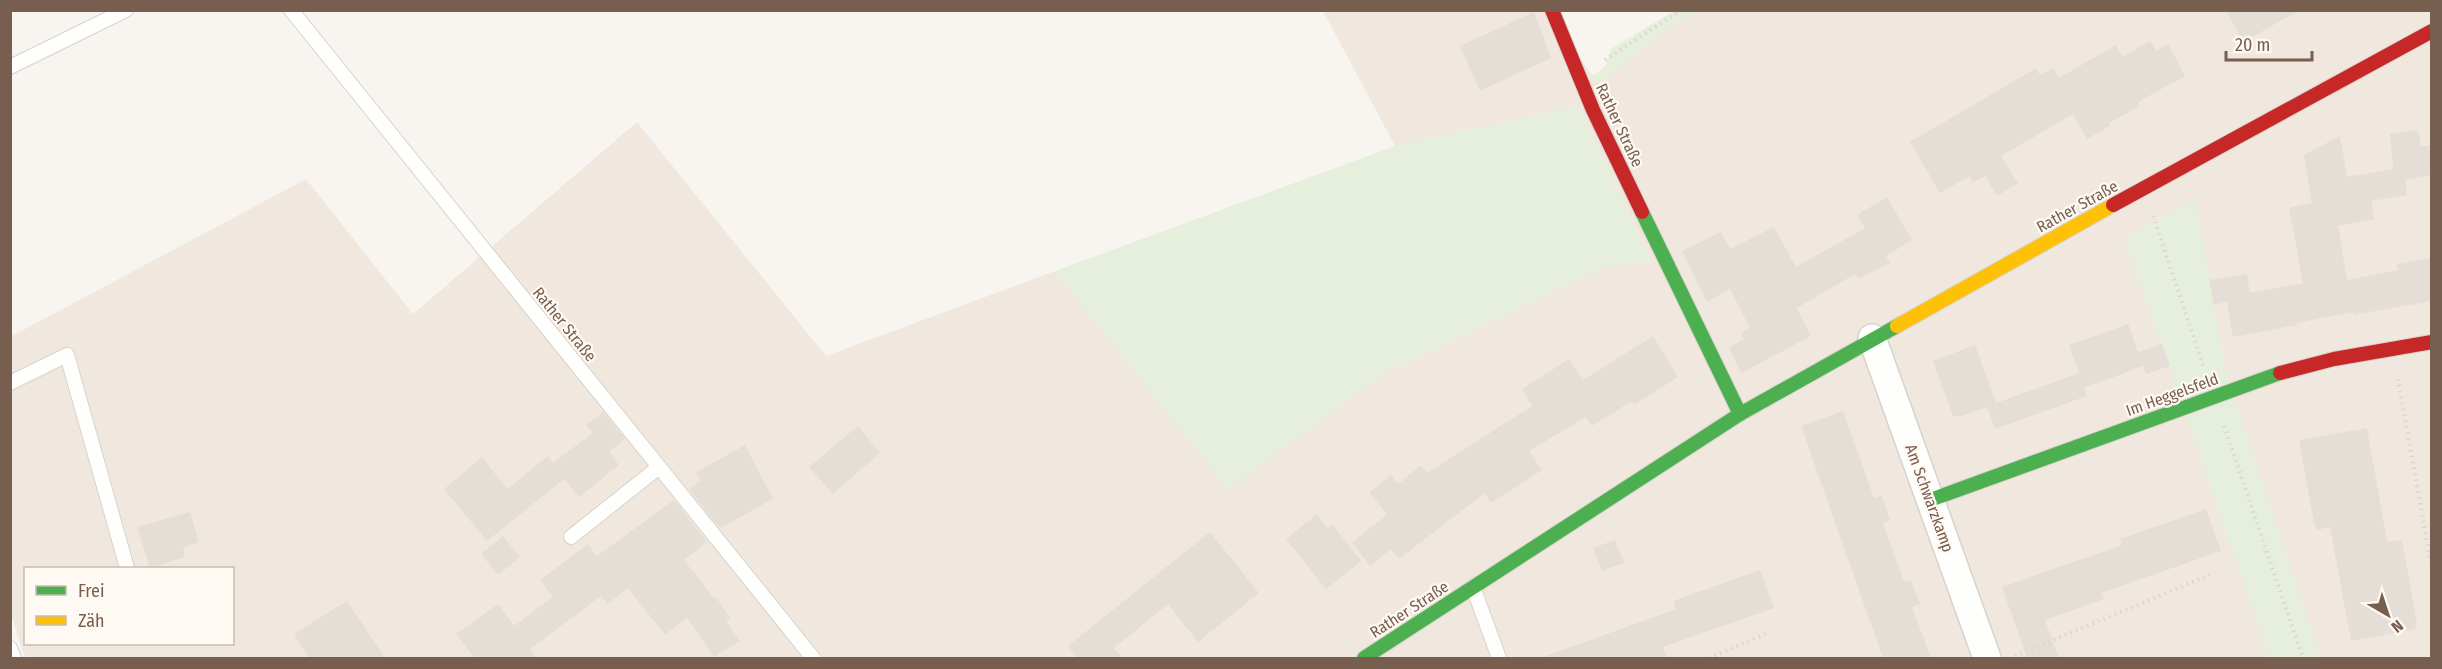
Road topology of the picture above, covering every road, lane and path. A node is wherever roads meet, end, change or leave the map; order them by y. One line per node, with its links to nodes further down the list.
1 (126, 10): 6 (lane)
2 (291, 10): 13 (lane, Rather Straße)
3 (1552, 10): 7 (street, Rather Straße)
4 (1681, 10): 7 (path)
5 (2432, 31): 8 (street, Rather Straße)
6 (10, 67)
7 (1581, 78): 12 (street, Rather Straße)
8 (1872, 338): 12 (street, Rather Straße); 14 (street, Am Schwarzkamp)
9 (2432, 342): 10 (street, Im Heggelsfeld)
10 (2393, 349): 14 (street, Im Heggelsfeld); 17 (path)
11 (10, 383): 16 (lane)
12 (1740, 414): 19 (street, Rather Straße)
13 (659, 467): 15 (lane); 23 (lane, Rather Straße)
14 (1930, 500): 27 (street, Am Schwarzkamp)
15 (571, 537)
16 (127, 567)
17 (2432, 569)
18 (2212, 574): 28 (path)
19 (1473, 587): 24 (street, Rather Straße); 25 (lane, Rather Straße)
20 (1768, 633): 26 (path)
21 (10, 648): 22 (lane)
22 (14, 658)
23 (813, 658)
24 (1364, 658)
25 (1499, 658)
26 (1709, 658)
27 (1987, 658)
28 (2008, 658)

